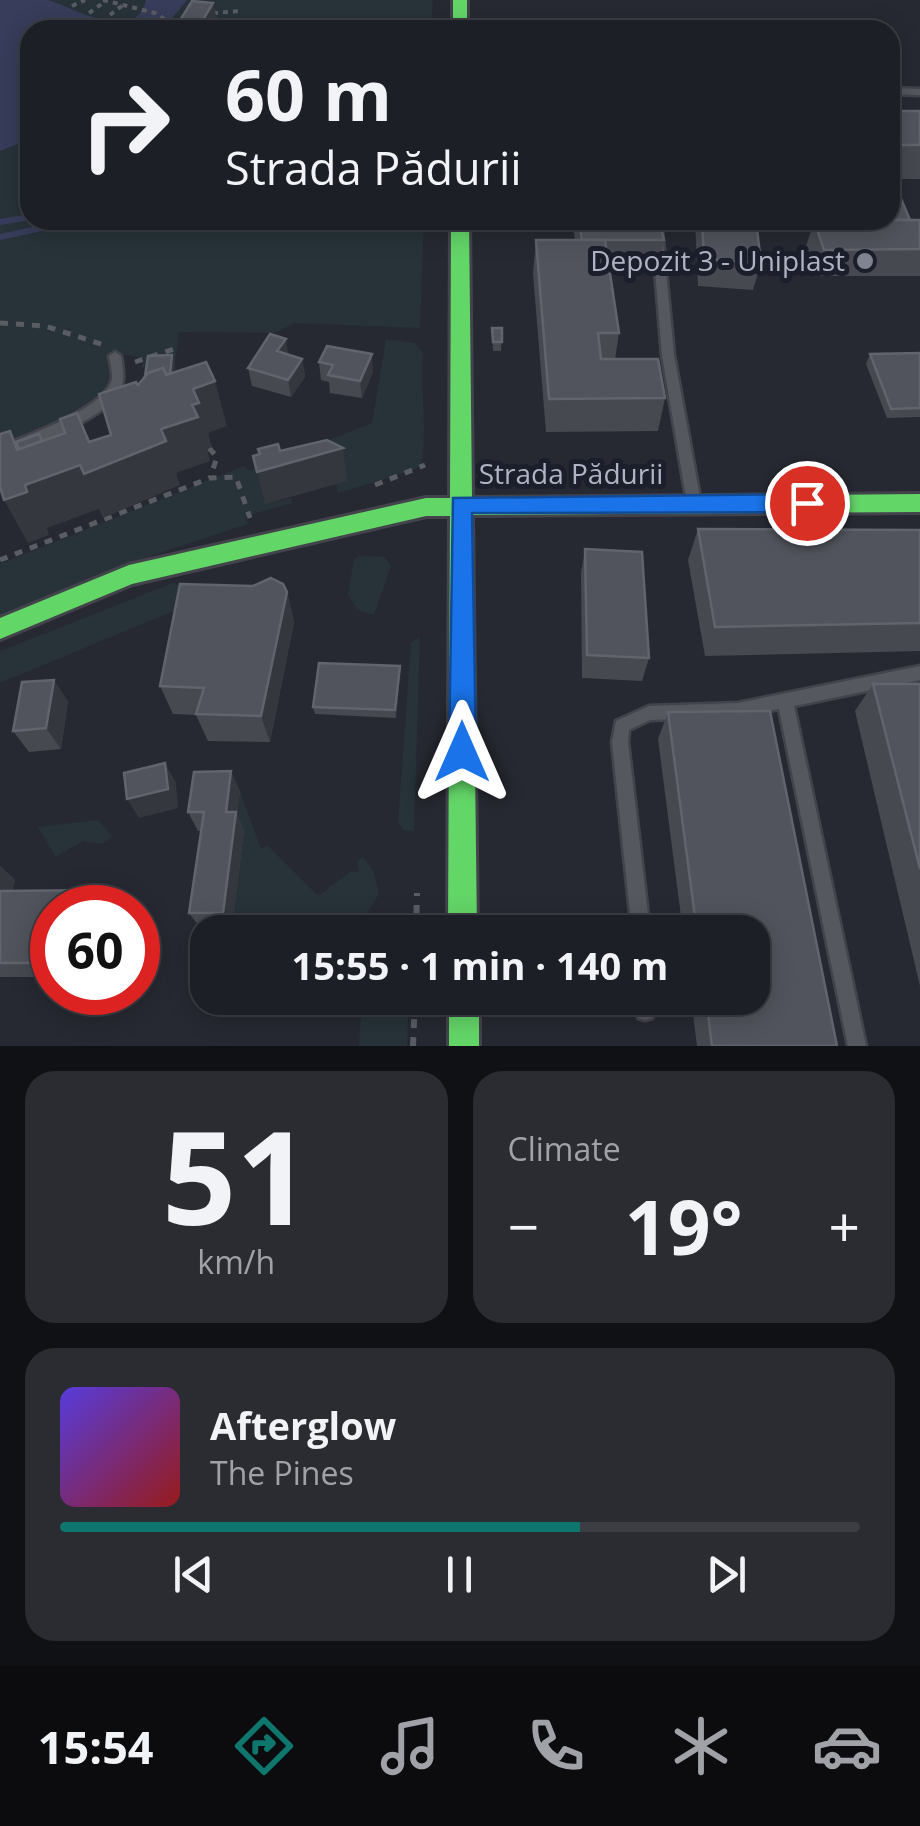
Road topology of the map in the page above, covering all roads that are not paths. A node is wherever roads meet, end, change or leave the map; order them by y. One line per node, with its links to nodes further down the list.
1 (460, 230): 6 (main road)
2 (657, 230): 7 (lane)
3 (116, 361): 4 (lane)
4 (0, 453)
5 (920, 502): 7 (main road, Strada Pădurii)
6 (461, 504): 7 (main road, Strada Pădurii); 8 (main road, Strada Pădurii); 11 (main road)
7 (694, 504)
8 (0, 629)
9 (920, 673): 10 (lane)
10 (785, 701): 12 (lane); 15 (lane)
11 (464, 915)
12 (639, 915)
13 (464, 1015): 14 (main road)
14 (464, 1046)
15 (858, 1046)

